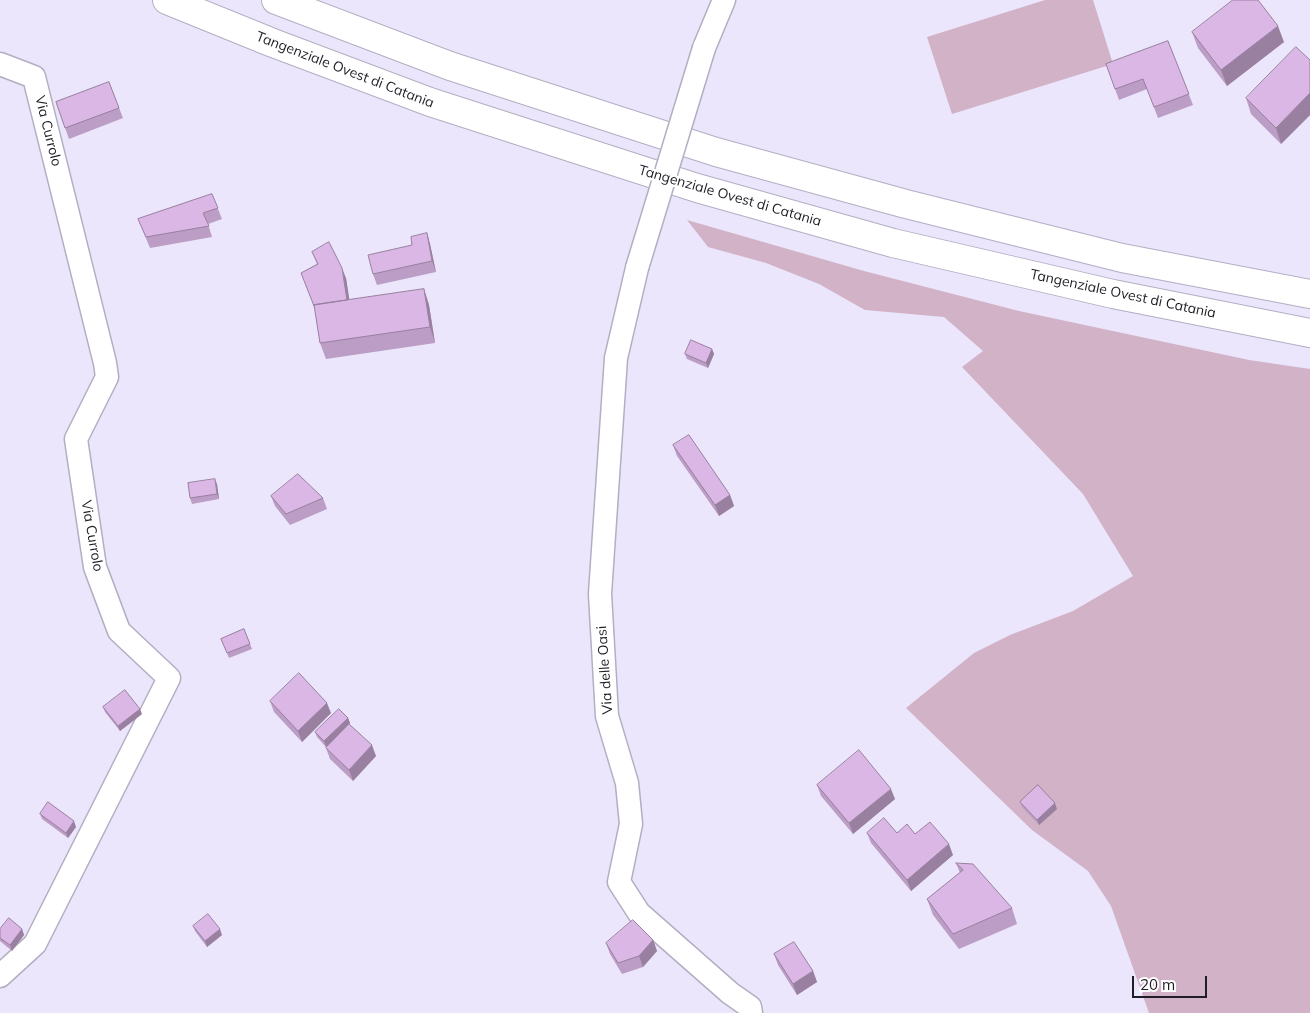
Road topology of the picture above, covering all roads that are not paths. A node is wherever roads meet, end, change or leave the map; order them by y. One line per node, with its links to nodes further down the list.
1 (167, 0): 6 (highway, Tangenziale Ovest di Catania)
2 (276, 0): 5 (highway)
3 (724, 0): 8 (street, Via delle Oasi, bridge)
4 (0, 64): 7 (street, Via Currolo)
5 (1310, 294)
6 (1310, 333)
7 (0, 976)
8 (750, 1013)

